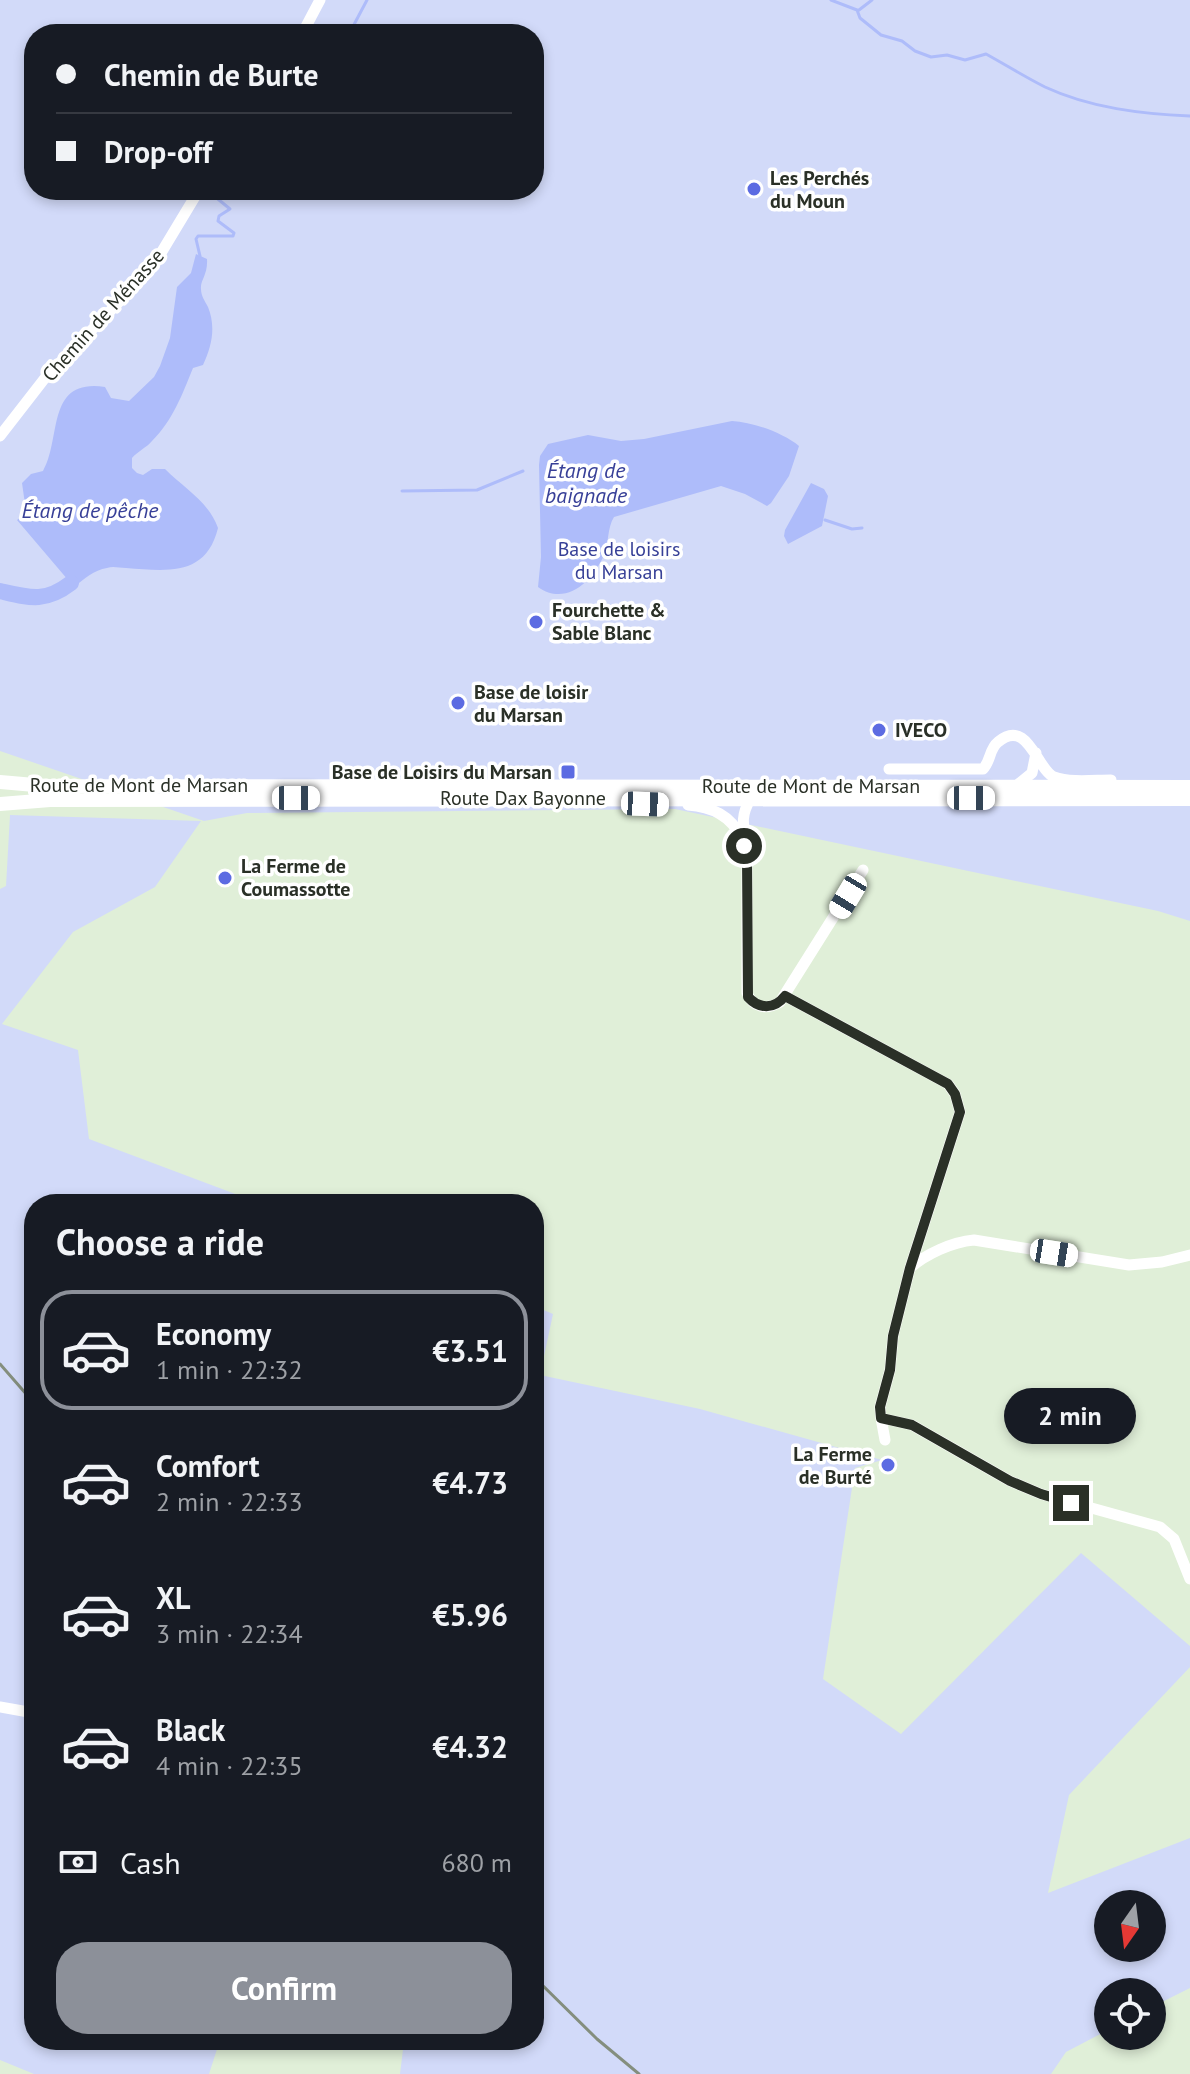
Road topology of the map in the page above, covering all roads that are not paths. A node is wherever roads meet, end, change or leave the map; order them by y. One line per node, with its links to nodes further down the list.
1 (320, 0): 2 (street)
2 (307, 24)
3 (193, 200): 4 (street, Chemin de Ménasse)
4 (0, 436)
5 (1036, 753): 6 (street); 8 (street); 9 (street)
6 (889, 769)
7 (0, 782): 8 (main road, Route de Mont de Marsan)
8 (1016, 786): 9 (main road, Route de Mont de Marsan)
9 (1183, 787)
10 (577, 798): 11 (main road, Route Dax Bayonne); 13 (main road, Route Dax Bayonne); 14 (street)
11 (751, 798): 12 (main road, Route Dax Bayonne); 14 (street)
12 (1190, 799)
13 (0, 804)
14 (747, 858): 16 (street)
15 (863, 870): 16 (street)
16 (785, 996): 18 (street)
17 (1190, 1255): 18 (street)
18 (910, 1268): 19 (street)
19 (881, 1418): 20 (street); 21 (street)
20 (885, 1440)
21 (1190, 1579)
22 (0, 1707): 23 (street)
23 (24, 1711)

